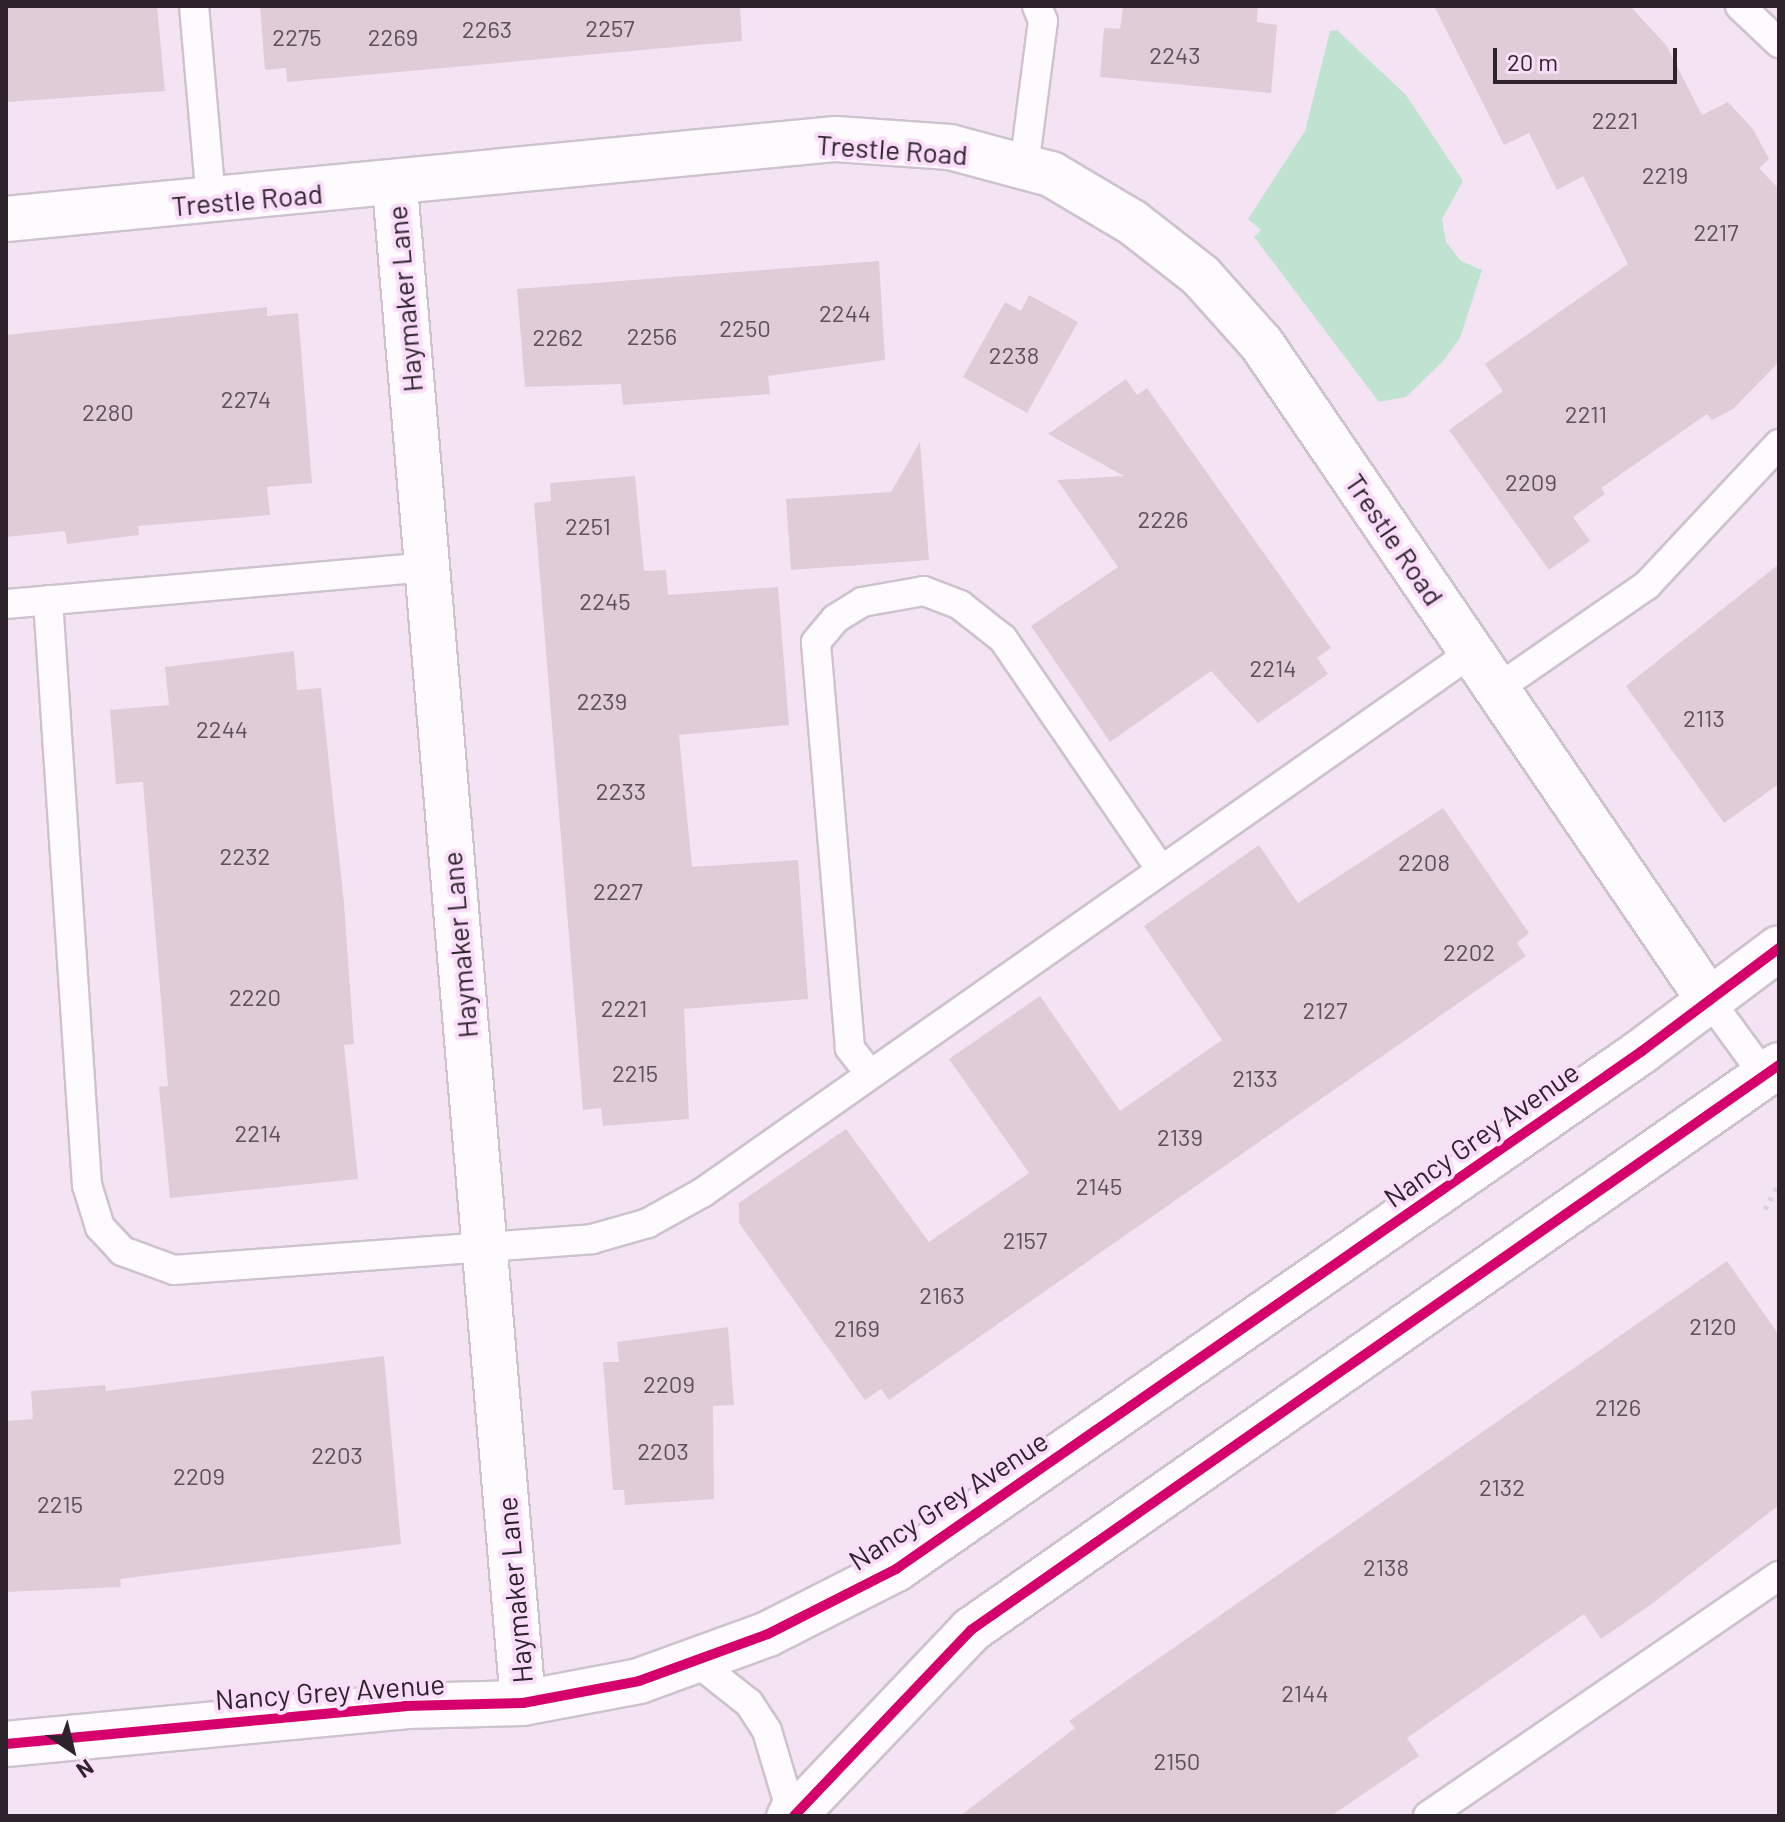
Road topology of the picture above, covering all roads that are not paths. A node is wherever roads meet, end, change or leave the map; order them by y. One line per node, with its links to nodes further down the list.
1 (194, 6): 7 (lane)
2 (1037, 6): 5 (lane)
3 (1740, 6): 4 (lane)
4 (1779, 43)
5 (1024, 167): 6 (street, Trestle Road); 13 (street, Trestle Road)
6 (395, 187): 7 (street, Trestle Road); 10 (street, Haymaker Lane)
7 (211, 202): 8 (street, Trestle Road)
8 (6, 219)
9 (1779, 444): 14 (lane)
10 (427, 567): 11 (lane); 20 (street, Haymaker Lane)
11 (48, 600): 12 (lane); 20 (lane)
12 (6, 604)
13 (1472, 652): 14 (street, Trestle Road); 15 (lane)
14 (1497, 689): 17 (street, Trestle Road)
15 (1161, 870): 18 (lane); 18 (lane)
16 (1779, 948): 17 (street, Nancy Grey Avenue)
17 (1707, 997): 19 (lane); 22 (street, Nancy Grey Avenue)
18 (870, 1074): 20 (lane)
19 (1774, 1079): 26 (street)
20 (485, 1246): 23 (street, Haymaker Lane)
21 (1779, 1576): 27 (lane)
22 (697, 1662): 23 (street, Nancy Grey Avenue); 25 (lane)
23 (523, 1703): 24 (street, Nancy Grey Avenue)
24 (6, 1744)
25 (781, 1816)
26 (794, 1816)
27 (1428, 1816)

